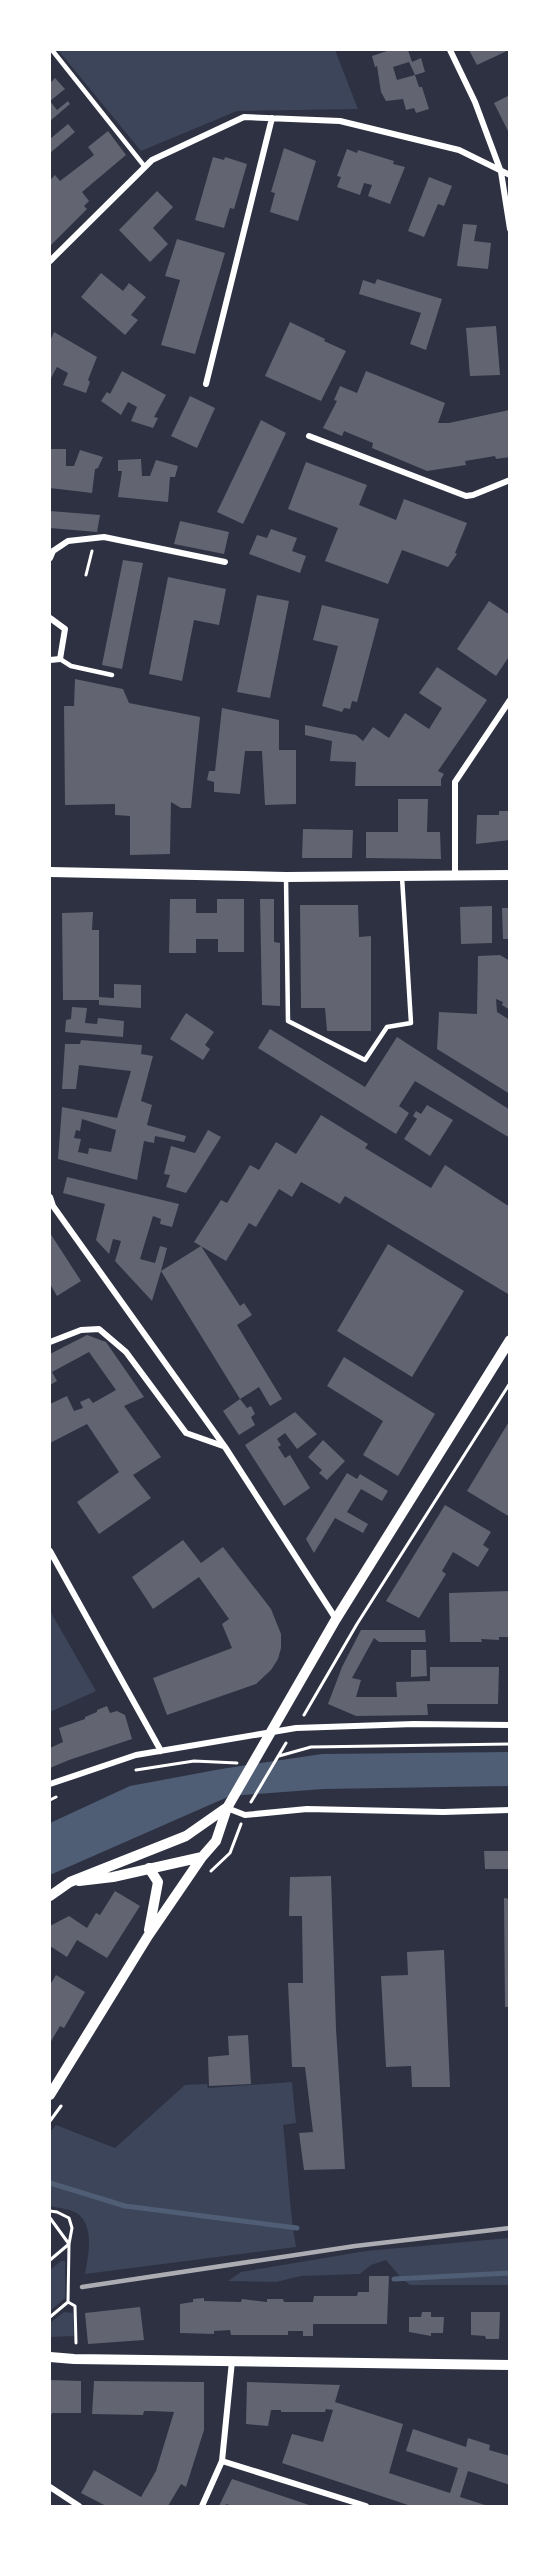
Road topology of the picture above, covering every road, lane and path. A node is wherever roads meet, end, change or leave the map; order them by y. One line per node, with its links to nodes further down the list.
1 (52, 50): 4 (lane)
2 (450, 50): 5 (street)
3 (272, 118): 4 (street); 5 (street); 9 (street)
4 (145, 166): 8 (street)
5 (501, 172): 6 (street); 7 (street)
6 (510, 176)
7 (510, 229)
8 (50, 261)
9 (206, 384)
10 (309, 436): 11 (street)
11 (510, 480)
12 (92, 553): 15 (path)
13 (50, 558): 14 (street)
14 (225, 562)
15 (86, 575)
16 (50, 618): 17 (street)
17 (60, 659): 18 (street); 19 (lane)
18 (50, 660)
19 (112, 675)
20 (510, 700): 23 (street)
21 (50, 873): 24 (street)
22 (510, 875): 23 (street)
23 (454, 876): 25 (street)
24 (286, 877): 25 (street); 25 (lane)
25 (402, 877)
26 (50, 1197): 30 (street)
27 (510, 1340): 32 (street)
28 (50, 1342): 30 (street)
29 (510, 1383): 33 (path)
30 (225, 1447): 32 (street)
31 (50, 1551): 37 (street)
32 (336, 1619): 35 (street)
33 (307, 1709)
34 (510, 1725): 35 (street)
35 (270, 1733): 37 (street); 43 (street)
36 (510, 1744): 39 (path)
37 (161, 1751): 42 (street)
38 (279, 1752): 45 (path)
39 (270, 1757)
40 (240, 1762): 41 (path)
41 (134, 1770)
42 (50, 1784)
43 (226, 1808): 45 (street); 46 (street); 49 (street)
44 (510, 1810): 45 (street)
45 (245, 1815): 48 (path)
46 (202, 1857): 47 (street); 51 (street)
47 (149, 1868): 49 (street); 51 (street)
48 (209, 1873)
49 (70, 1882): 50 (street)
50 (50, 1896)
51 (148, 1936): 52 (street)
52 (51, 2088)
53 (66, 2097): 54 (path)
54 (50, 2121)
55 (50, 2211): 57 (path)
56 (50, 2218): 57 (path)
57 (69, 2244): 58 (path); 59 (path)
58 (50, 2260)
59 (68, 2302): 60 (path); 61 (path)
60 (50, 2317)
61 (76, 2343)
62 (50, 2357): 63 (street)
63 (232, 2360): 64 (street); 65 (street)
64 (510, 2365)
65 (222, 2461): 68 (street); 69 (street)
66 (50, 2487): 67 (street)
67 (79, 2506)
68 (202, 2506)
69 (366, 2506)

